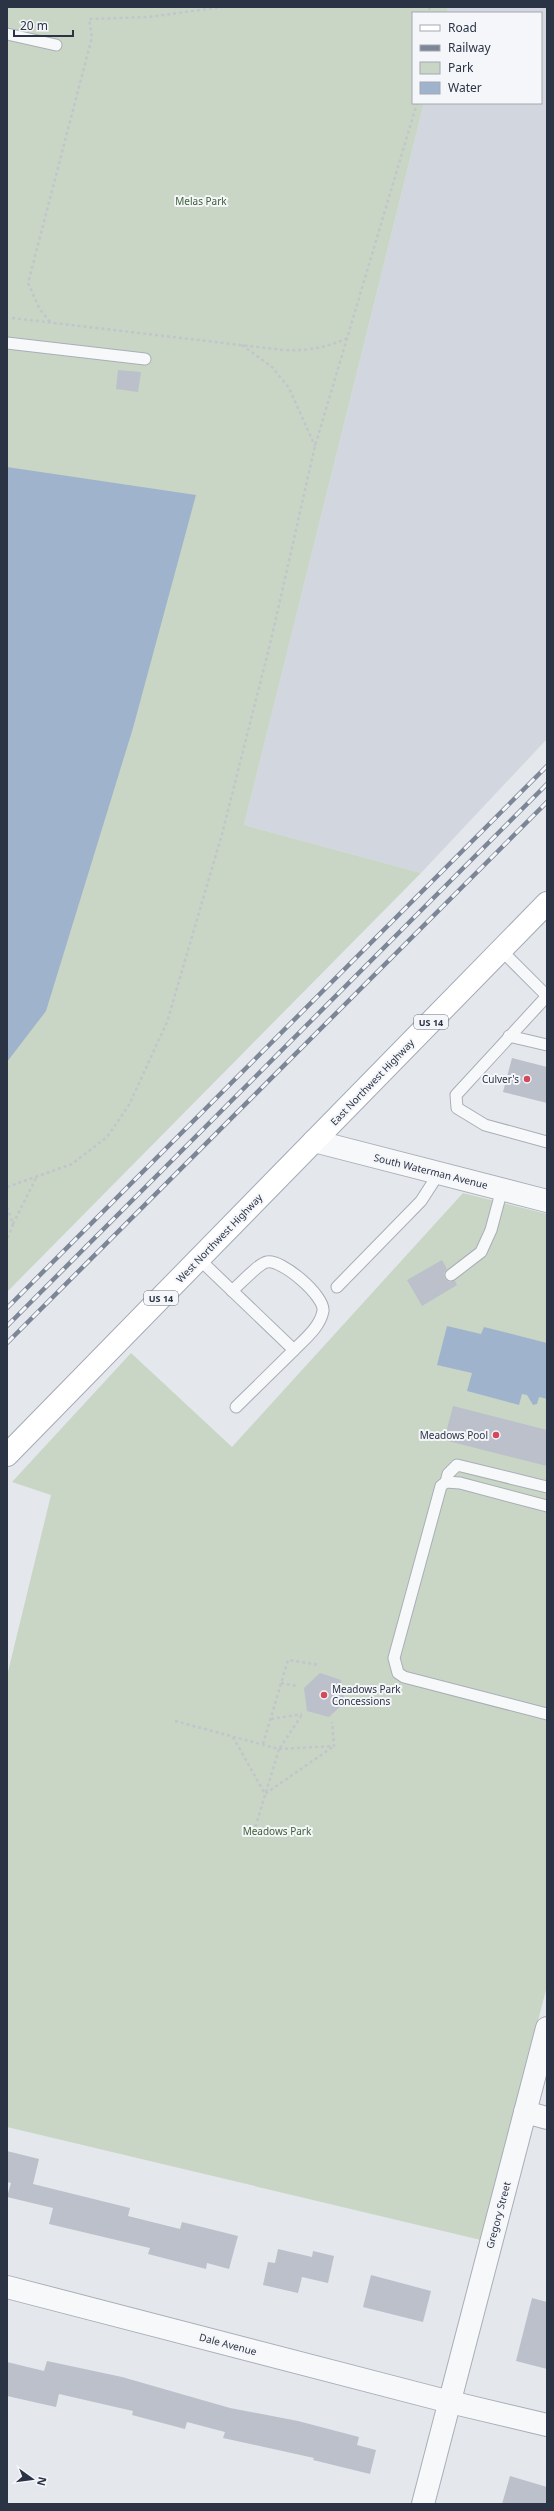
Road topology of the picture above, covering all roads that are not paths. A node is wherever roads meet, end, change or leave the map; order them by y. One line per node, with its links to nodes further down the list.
1 (7, 34): 2 (lane)
2 (56, 45)
3 (7, 343): 4 (lane)
4 (145, 359)
5 (547, 903): 6 (main road, East Northwest Highway / US 14)
6 (501, 950): 7 (lane); 10 (main road, East Northwest Highway / US 14)
7 (547, 996): 8 (lane)
8 (509, 1036): 9 (lane); 11 (lane)
9 (547, 1046)
10 (314, 1141): 12 (street, South Waterman Avenue); 15 (main road, West Northwest Highway / US 14)
11 (547, 1142)
12 (439, 1173): 13 (street, South Waterman Avenue); 17 (lane)
13 (502, 1189): 14 (street, South Waterman Avenue); 16 (lane)
14 (547, 1201)
15 (199, 1259): 18 (lane); 21 (main road, West Northwest Highway / US 14)
16 (451, 1274)
17 (337, 1287)
18 (232, 1291): 19 (lane); 19 (lane)
19 (294, 1350): 20 (lane)
20 (236, 1408)
21 (7, 1455)
22 (446, 1482): 23 (lane); 24 (lane); 25 (lane)
23 (547, 1487)
24 (547, 1506)
25 (547, 1714)
26 (547, 2028): 27 (street, Gregory Street)
27 (525, 2112): 28 (street); 30 (street, Gregory Street)
28 (547, 2118)
29 (7, 2287): 30 (street, Dale Avenue)
30 (450, 2402): 31 (street, Dale Avenue); 32 (street, Gregory Street)
31 (547, 2425)
32 (423, 2504)

